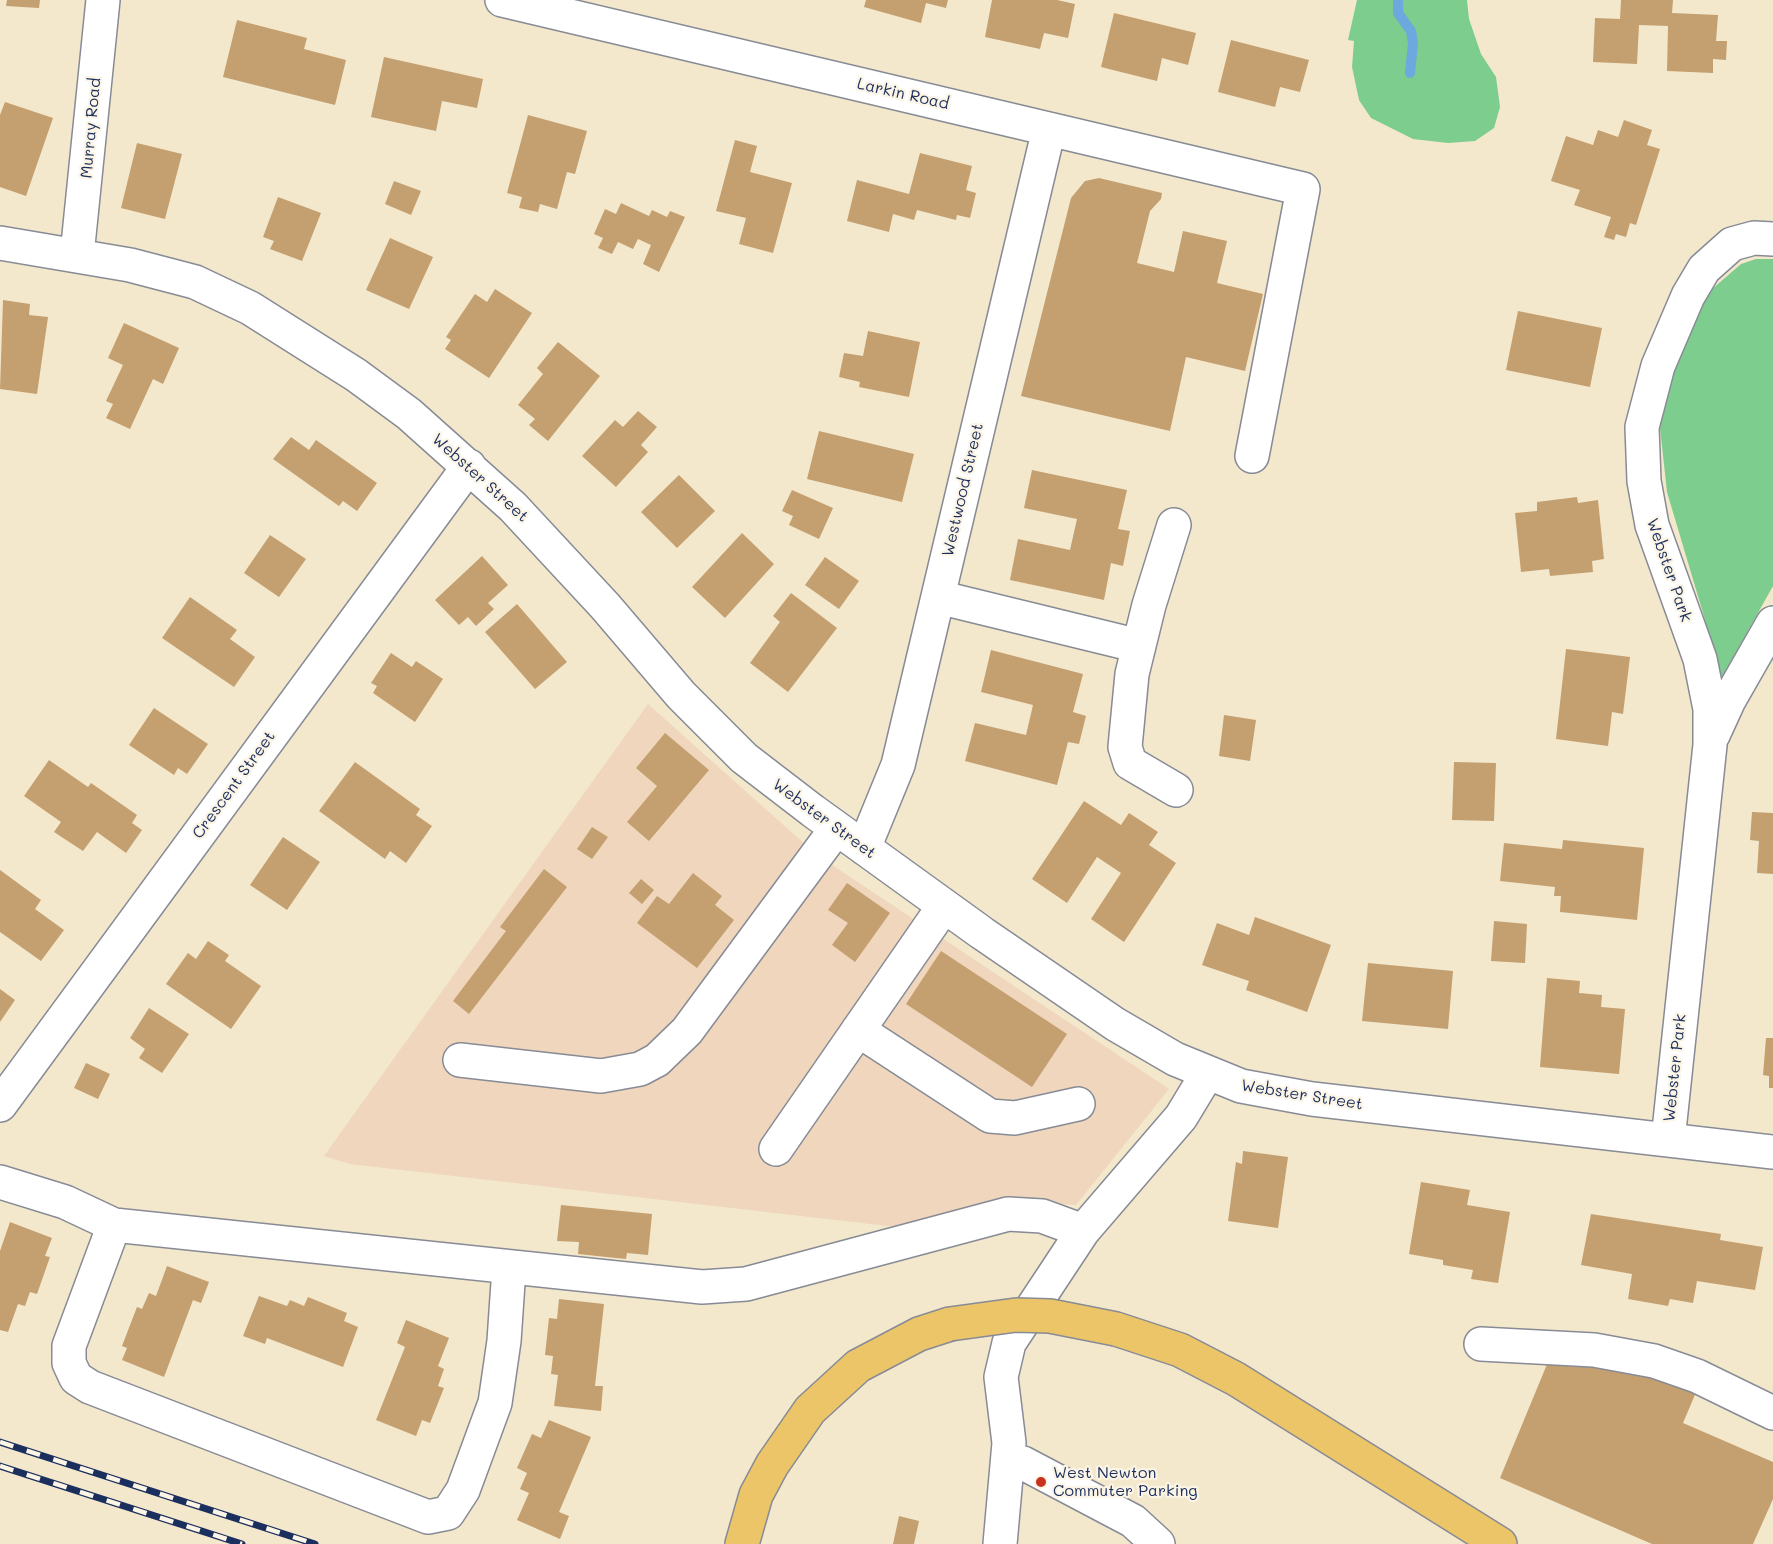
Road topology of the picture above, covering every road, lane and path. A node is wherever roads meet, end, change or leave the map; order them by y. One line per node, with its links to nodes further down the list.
1 (103, 0): 6 (street, Murray Road)
2 (502, 0): 3 (street, Larkin Road)
3 (1049, 129): 7 (street, Larkin Road); 10 (street, Westwood Street)
4 (1773, 240): 13 (street, Webster Park)
5 (0, 243): 6 (street, Webster Street)
6 (77, 255): 8 (street, Webster Street)
7 (1252, 456)
8 (469, 466): 15 (street, Webster Street); 22 (street, Crescent Street)
9 (1174, 525): 12 (street)
10 (938, 597): 12 (street); 16 (street, Westwood Street)
11 (1773, 623): 13 (street, Webster Park)
12 (1139, 646): 14 (street)
13 (1710, 745): 23 (street, Webster Park)
14 (1176, 790)
15 (836, 829): 16 (street, Webster Street); 19 (street)
16 (864, 848): 17 (street, Webster Street)
17 (944, 906): 18 (street); 20 (street, Webster Street)
18 (858, 1030): 21 (street); 24 (street)
19 (460, 1060)
20 (1207, 1074): 23 (street, Webster Street); 28 (street)
21 (1078, 1104)
22 (0, 1105)
23 (1668, 1140): 25 (street, Webster Street)
24 (776, 1149)
25 (1773, 1152)
26 (0, 1182): 27 (street)
27 (114, 1225): 29 (street); 29 (street)
28 (1083, 1231): 29 (street); 32 (street)
29 (509, 1268)
30 (1481, 1344): 31 (street)
31 (1773, 1413)
32 (1008, 1462): 34 (street); 35 (street)
33 (742, 1544): 36 (highway, bridge)
34 (1000, 1544)
35 (1158, 1544)
36 (1500, 1544)

